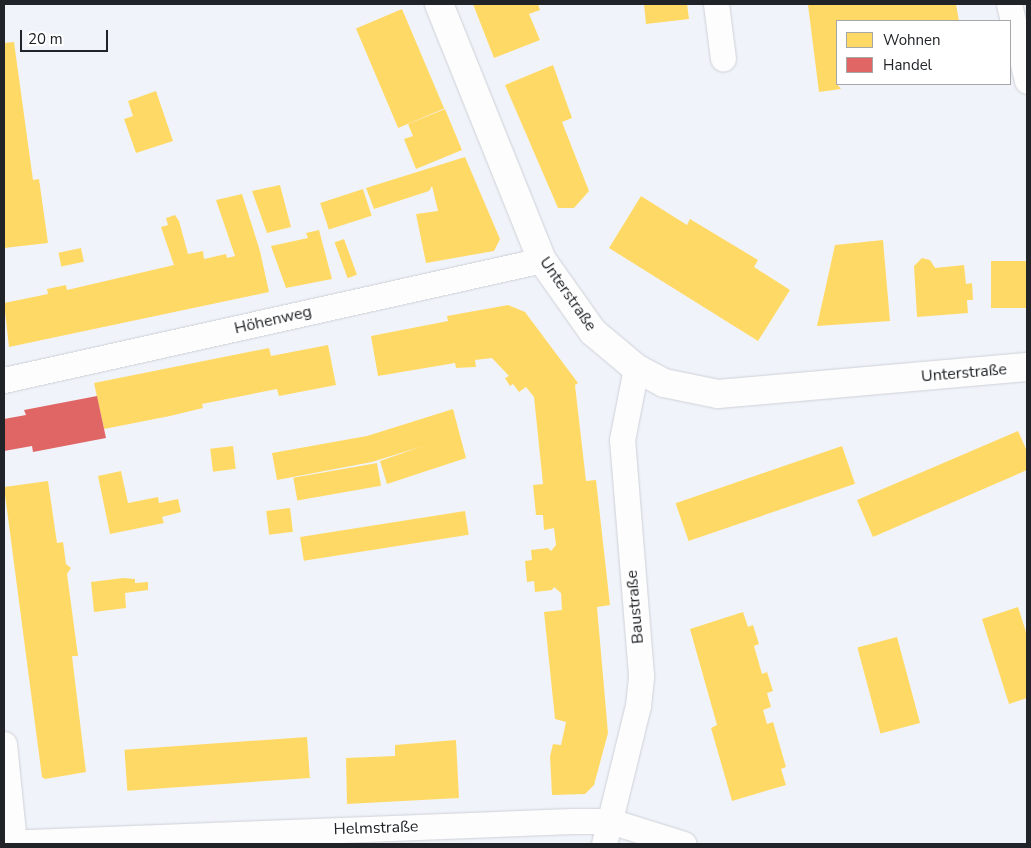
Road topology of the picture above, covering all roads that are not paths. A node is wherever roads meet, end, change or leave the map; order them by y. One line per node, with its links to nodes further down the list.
1 (439, 4): 6 (street, Unterstraße)
2 (716, 4): 4 (street)
3 (1010, 4): 5 (street)
4 (723, 59)
5 (1027, 81)
6 (542, 260): 8 (street, Unterstraße); 9 (street, Höhenweg)
7 (1027, 367): 8 (street, Unterstraße)
8 (636, 368): 11 (street, Baustraße)
9 (4, 380)
10 (4, 744): 12 (street)
11 (607, 833): 12 (street, Helmstraße); 13 (street, Helmstraße)
12 (9, 842)
13 (684, 844)

